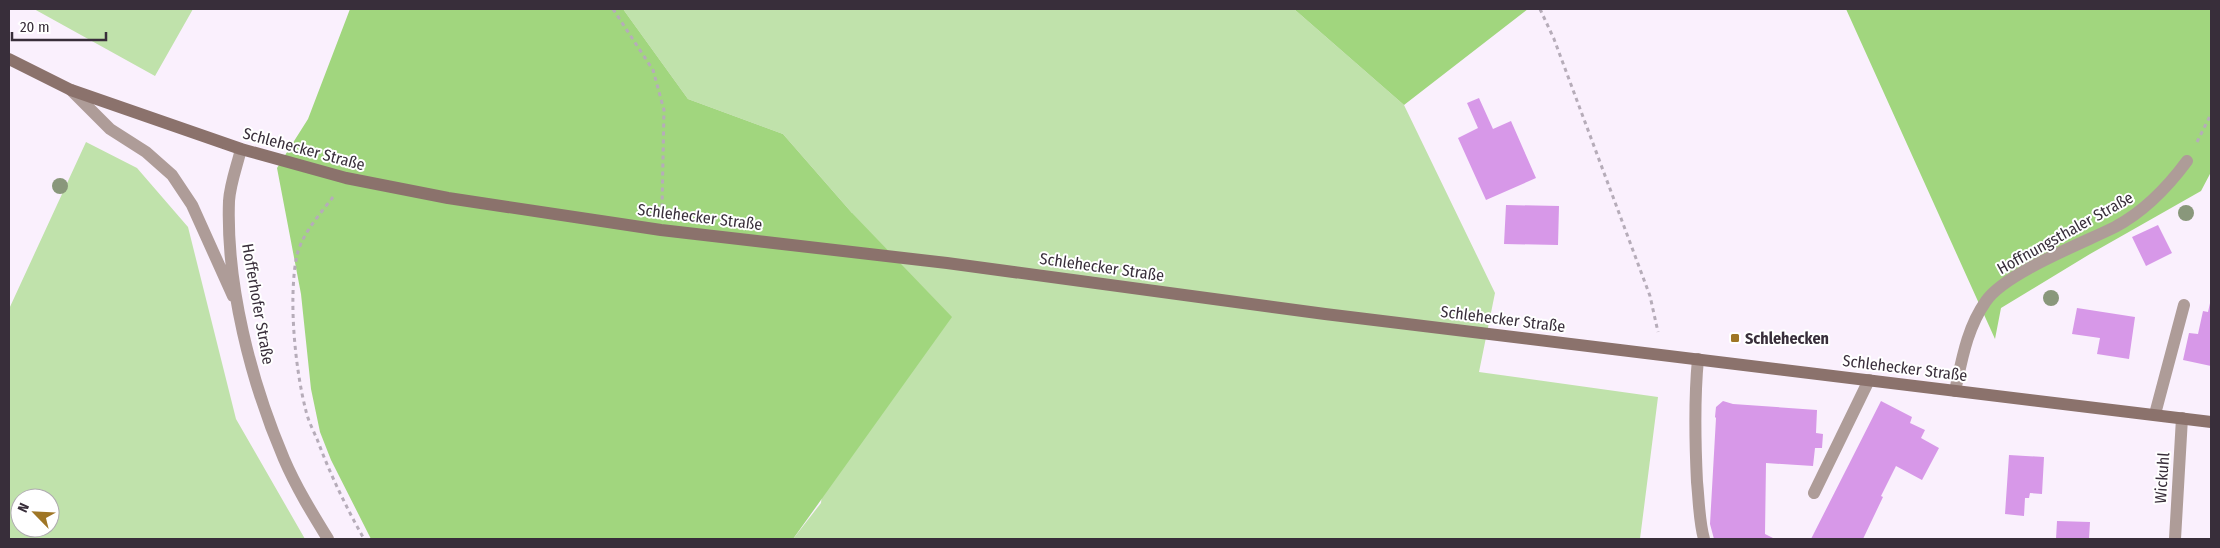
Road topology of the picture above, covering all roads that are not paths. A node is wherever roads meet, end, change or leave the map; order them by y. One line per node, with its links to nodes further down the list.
1 (9, 58): 2 (main road, Schlehecker Straße)
2 (71, 90): 3 (main road, Schlehecker Straße); 6 (street)
3 (241, 149): 6 (street, Hofferhofer Straße); 7 (main road, Schlehecker Straße)
4 (2187, 161): 9 (street, Hoffnungsthaler Straße)
5 (2184, 305): 10 (street)
6 (238, 307): 14 (street, Hofferhofer Straße)
7 (1698, 359): 8 (main road, Schlehecker Straße); 15 (street)
8 (1869, 380): 9 (main road, Schlehecker Straße); 13 (street)
9 (1956, 390): 10 (main road, Schlehecker Straße)
10 (2155, 414): 11 (main road, Schlehecker Straße)
11 (2182, 418): 12 (main road, Schlehecker Straße); 16 (street, Wickuhl)
12 (2211, 422)
13 (1814, 493)
14 (328, 539)
15 (1704, 539)
16 (2175, 539)

